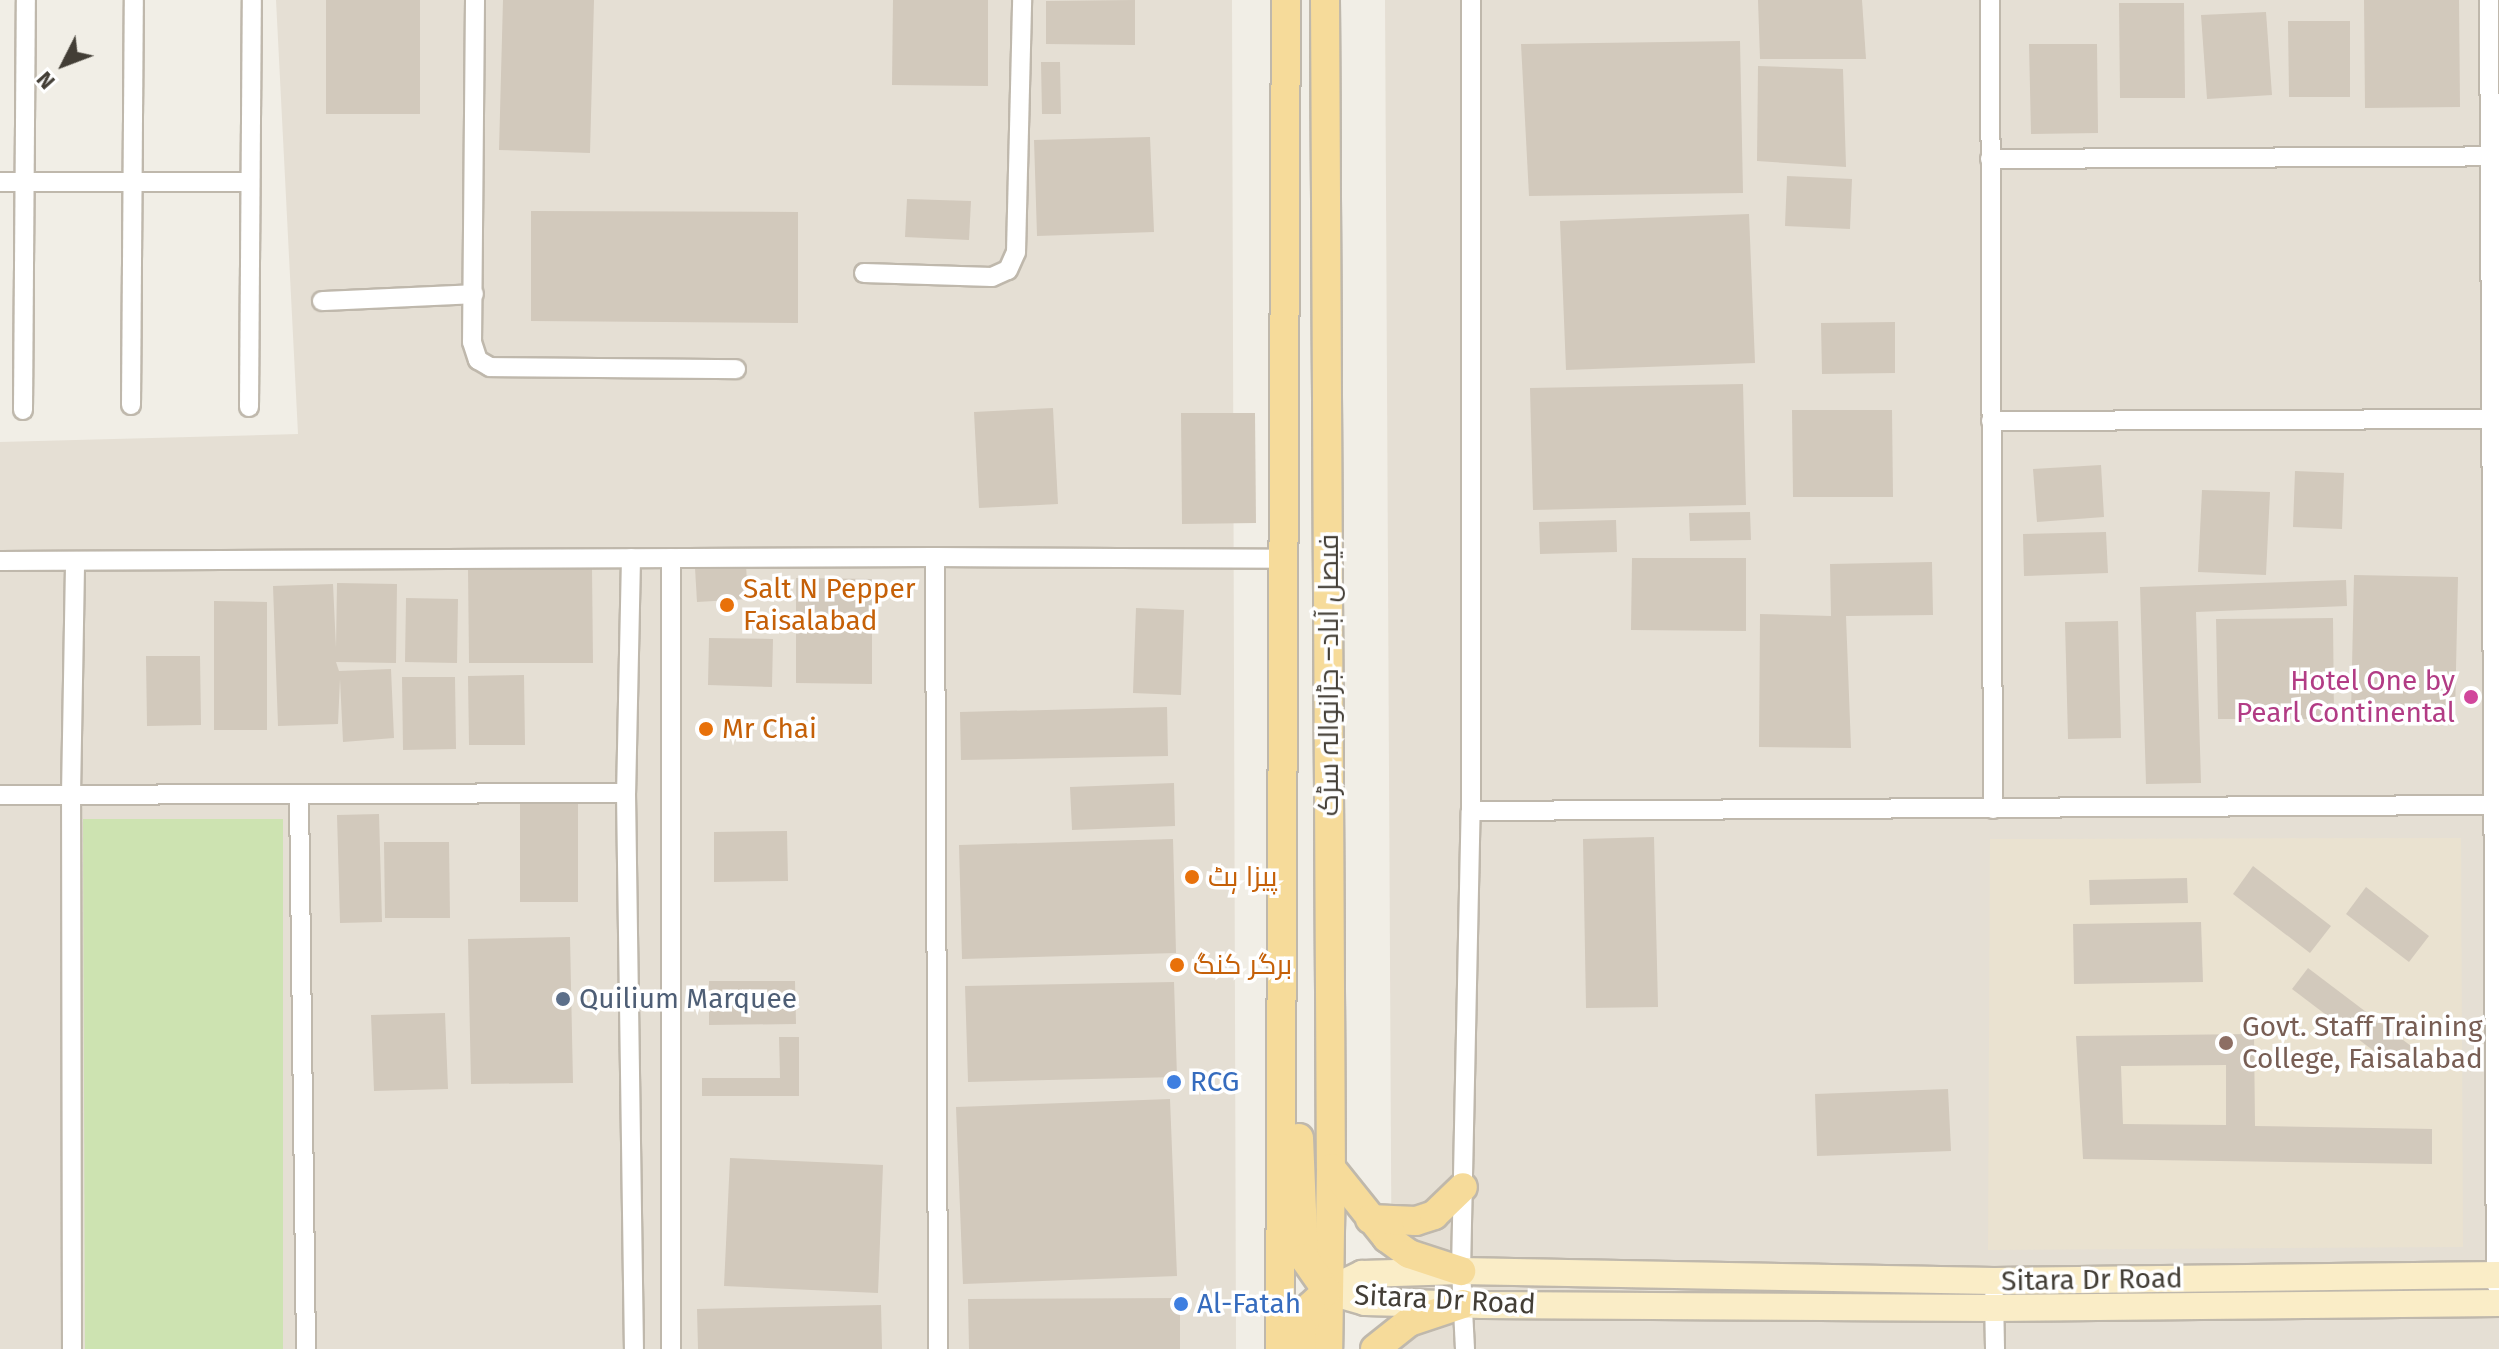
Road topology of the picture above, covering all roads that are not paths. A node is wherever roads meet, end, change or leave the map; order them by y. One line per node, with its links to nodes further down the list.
1 (26, 0): 15 (street)
2 (134, 0): 16 (street)
3 (252, 0): 17 (street)
4 (475, 0): 19 (street)
5 (1022, 0): 18 (street)
6 (1286, 0): 30 (main road, فیصل آباد– جڑانوالہ سڑک)
7 (1325, 0): 41 (main road, فیصل آباد– جڑانوالہ سڑک)
8 (1471, 0): 39 (street)
9 (1990, 0): 13 (street)
10 (2489, 0): 11 (street)
11 (2494, 75): 12 (street)
12 (2489, 156): 13 (street); 25 (street)
13 (1990, 159): 26 (street)
14 (0, 182): 15 (street)
15 (24, 182): 16 (street); 24 (street)
16 (133, 182): 17 (street); 22 (street)
17 (250, 182): 23 (street)
18 (864, 273)
19 (474, 294): 20 (street); 21 (street)
20 (322, 301)
21 (736, 369)
22 (131, 405)
23 (249, 407)
24 (23, 410)
25 (2491, 419): 26 (street); 37 (street)
26 (1991, 421): 38 (street)
27 (935, 557): 29 (street); 30 (street); 55 (street)
28 (631, 558): 29 (street); 32 (street); 33 (street)
29 (671, 558): 54 (street)
30 (1285, 559): 40 (main road, فیصل آباد– جڑانوالہ سڑک)
31 (0, 561): 32 (street)
32 (75, 561): 36 (street)
33 (626, 793): 34 (street); 53 (street)
34 (299, 794): 36 (street); 52 (street)
35 (0, 795): 36 (street)
36 (71, 795): 51 (street)
37 (2493, 805): 38 (street); 45 (street)
38 (1993, 809): 39 (street)
39 (1471, 811): 42 (street)
40 (1284, 955): 47 (main road); 56 (main road, فیصل آباد– جڑانوالہ سڑک)
41 (1331, 1168): 43 (main road); 47 (main road, فیصل آباد– جڑانوالہ سڑک)
42 (1463, 1187): 43 (main road); 44 (street)
43 (1370, 1219): 44 (main road)
44 (1461, 1271): 46 (street, Sitara Dr Road); 47 (street, Sitara Dr Road); 49 (street)
45 (2497, 1275): 46 (street, Sitara Dr Road); 48 (street)
46 (1994, 1281): 50 (street)
47 (1327, 1291): 49 (street, Sitara Dr Road); 57 (main road); 58 (main road, فیصل آباد– جڑانوالہ سڑک)
48 (2498, 1303): 50 (street, Sitara Dr Road)
49 (1463, 1304): 50 (street, Sitara Dr Road); 59 (main road); 60 (street)
50 (1994, 1308): 61 (street)
51 (72, 1349)
52 (306, 1349)
53 (634, 1349)
54 (671, 1349)
55 (938, 1349)
56 (1280, 1349)
57 (1301, 1349)
58 (1328, 1349)
59 (1375, 1349)
60 (1465, 1349)
61 (1995, 1349)

